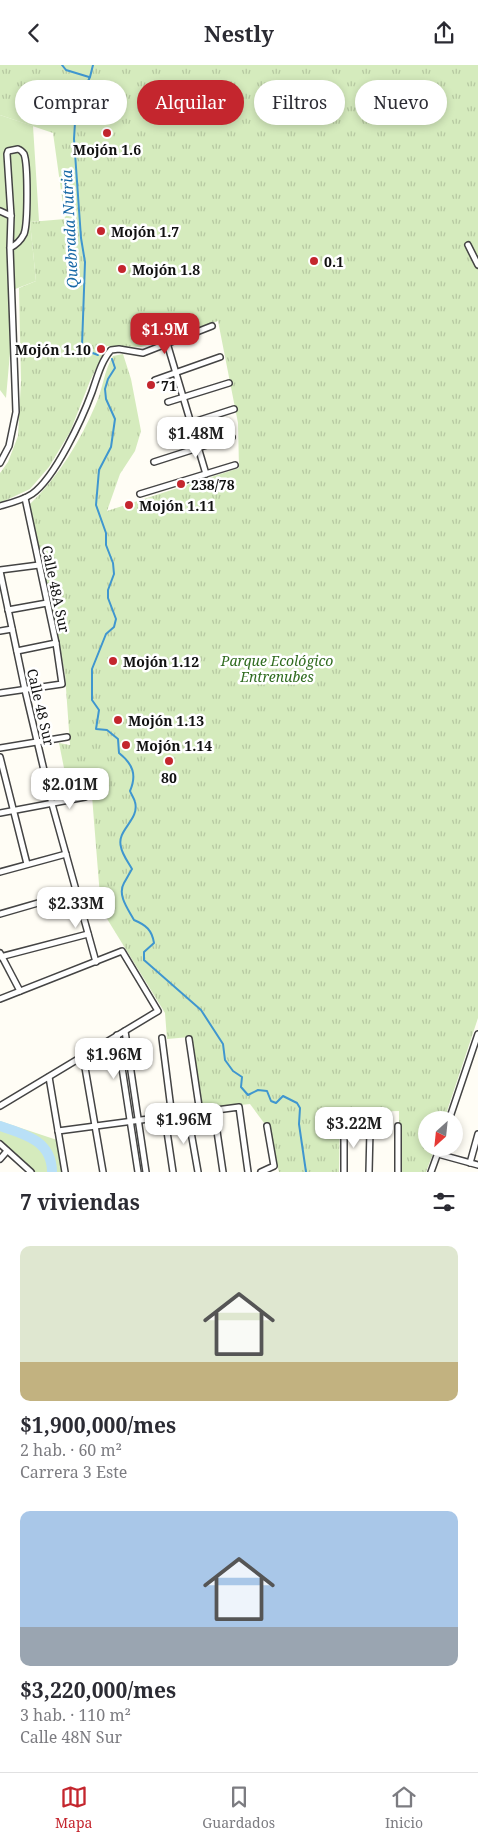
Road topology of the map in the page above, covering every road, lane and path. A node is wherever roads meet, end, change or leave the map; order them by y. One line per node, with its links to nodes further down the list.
1 (0, 211): 2 (street)
2 (11, 216): 4 (street); 4 (street)
3 (468, 245): 5 (street)
4 (10, 247): 20 (street)
5 (478, 265)
6 (212, 326): 7 (street)
7 (167, 343): 9 (street); 24 (street)
8 (220, 357): 9 (street)
9 (176, 373): 10 (street); 12 (street)
10 (156, 380)
11 (230, 383): 12 (street)
12 (183, 398): 13 (street); 15 (street)
13 (168, 403)
14 (234, 409): 15 (street)
15 (191, 423): 16 (street); 18 (street)
16 (172, 429)
17 (232, 437): 18 (street)
18 (198, 448): 19 (street); 22 (street)
19 (154, 462)
20 (0, 463)
21 (235, 465): 22 (street)
22 (206, 474): 23 (street)
23 (140, 494)
24 (25, 498): 25 (street); 26 (street, Calle 48A Sur)
25 (0, 506)
26 (40, 565): 27 (street); 29 (street, Calle 48A Sur)
27 (0, 571): 28 (street, Calle 48 Sur)
28 (2, 589): 30 (street, Calle 48 Sur)
29 (47, 603): 30 (street); 33 (street, Calle 48A Sur)
30 (8, 610): 31 (street, Calle 48 Sur)
31 (12, 629): 32 (street); 34 (street, Calle 48 Sur)
32 (0, 631)
33 (56, 643): 34 (street); 35 (street, Calle 48A Sur)
34 (17, 651): 35 (street, Calle 48 Sur)
35 (25, 690): 36 (street); 38 (street, Calle 48 Sur)
36 (0, 693)
37 (67, 737): 38 (street)
38 (37, 742): 39 (street); 43 (street, Calle 48 Sur)
39 (0, 748)
40 (0, 757): 41 (street)
41 (1, 765): 44 (street)
42 (85, 797): 43 (street)
43 (52, 804): 44 (street); 46 (street, Calle 48 Sur)
44 (14, 811): 45 (street); 47 (street)
45 (0, 813)
46 (66, 854): 47 (street); 49 (street, Calle 48 Sur)
47 (28, 864): 48 (street)
48 (0, 872)
49 (76, 892): 50 (street); 51 (street, Calle 48 Sur)
50 (0, 914)
51 (88, 934): 52 (street); 53 (street, Calle 48 Sur)
52 (1, 956): 54 (street)
53 (96, 961): 54 (street); 56 (street)
54 (20, 991): 55 (street)
55 (0, 999)
56 (125, 1031): 58 (street); 72 (street)
57 (478, 1034): 61 (street)
58 (118, 1035): 63 (street); 73 (street)
59 (162, 1038): 70 (street)
60 (189, 1039): 68 (street)
61 (472, 1052): 62 (street); 67 (street)
62 (478, 1054)
63 (82, 1056): 64 (street); 76 (street)
64 (49, 1077): 65 (street); 79 (street)
65 (0, 1106)
66 (214, 1111): 68 (street); 95 (street); 96 (street)
67 (452, 1111)
68 (200, 1113): 69 (street)
69 (188, 1115): 70 (street); 94 (street)
70 (172, 1117): 71 (street)
71 (165, 1118): 72 (street); 93 (street)
72 (138, 1121): 73 (street); 92 (street)
73 (130, 1122): 76 (street); 91 (street)
74 (266, 1126): 97 (street)
75 (398, 1126): 100 (street)
76 (95, 1127): 79 (street); 90 (street)
77 (344, 1127): 98 (street)
78 (370, 1129): 99 (street)
79 (58, 1131): 89 (street)
80 (478, 1134): 86 (street)
81 (0, 1144): 82 (street)
82 (7, 1151): 85 (street); 88 (street)
83 (437, 1156): 101 (street)
84 (445, 1156): 86 (street)
85 (0, 1159)
86 (470, 1163): 87 (street)
87 (478, 1165)
88 (31, 1172)
89 (65, 1172)
90 (103, 1172)
91 (138, 1172)
92 (146, 1172)
93 (173, 1172)
94 (198, 1172)
95 (223, 1172)
96 (248, 1172)
97 (261, 1172)
98 (344, 1172)
99 (369, 1172)
100 (398, 1172)
101 (430, 1172)

